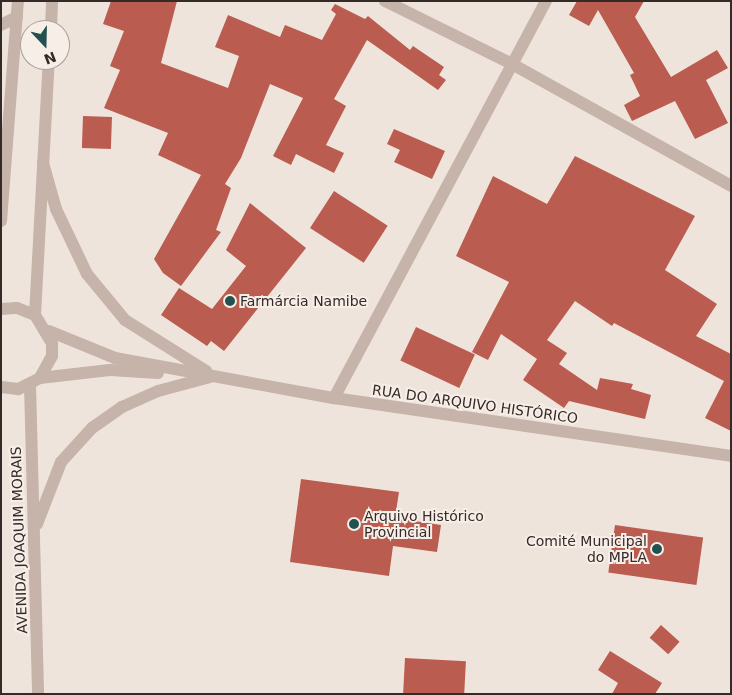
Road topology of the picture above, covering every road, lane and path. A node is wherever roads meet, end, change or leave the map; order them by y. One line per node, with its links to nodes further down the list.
1 (18, 1): 5 (street)
2 (52, 1): 6 (street)
3 (385, 1): 8 (street)
4 (546, 1): 8 (street)
5 (17, 17): 7 (street); 10 (street)
6 (51, 20)
7 (1, 26)
8 (512, 64): 13 (street); 21 (street)
9 (48, 70): 11 (street)
10 (5, 121): 12 (street)
11 (43, 163): 16 (street); 18 (street)
12 (4, 167): 14 (street)
13 (731, 186)
14 (1, 222)
15 (1, 309): 16 (street)
16 (35, 315): 17 (street)
17 (49, 331): 18 (street); 19 (street)
18 (215, 376): 19 (street); 21 (street, RUA DO ARQUIVO HISTÓRICO); 23 (street)
19 (35, 382): 20 (street); 23 (street, AVENIDA JOAQUIM MORAIS)
20 (1, 388)
21 (334, 398): 22 (street, RUA DO ARQUIVO HISTÓRICO)
22 (731, 456)
23 (35, 530): 24 (street, AVENIDA JOAQUIM MORAIS)
24 (38, 694)

